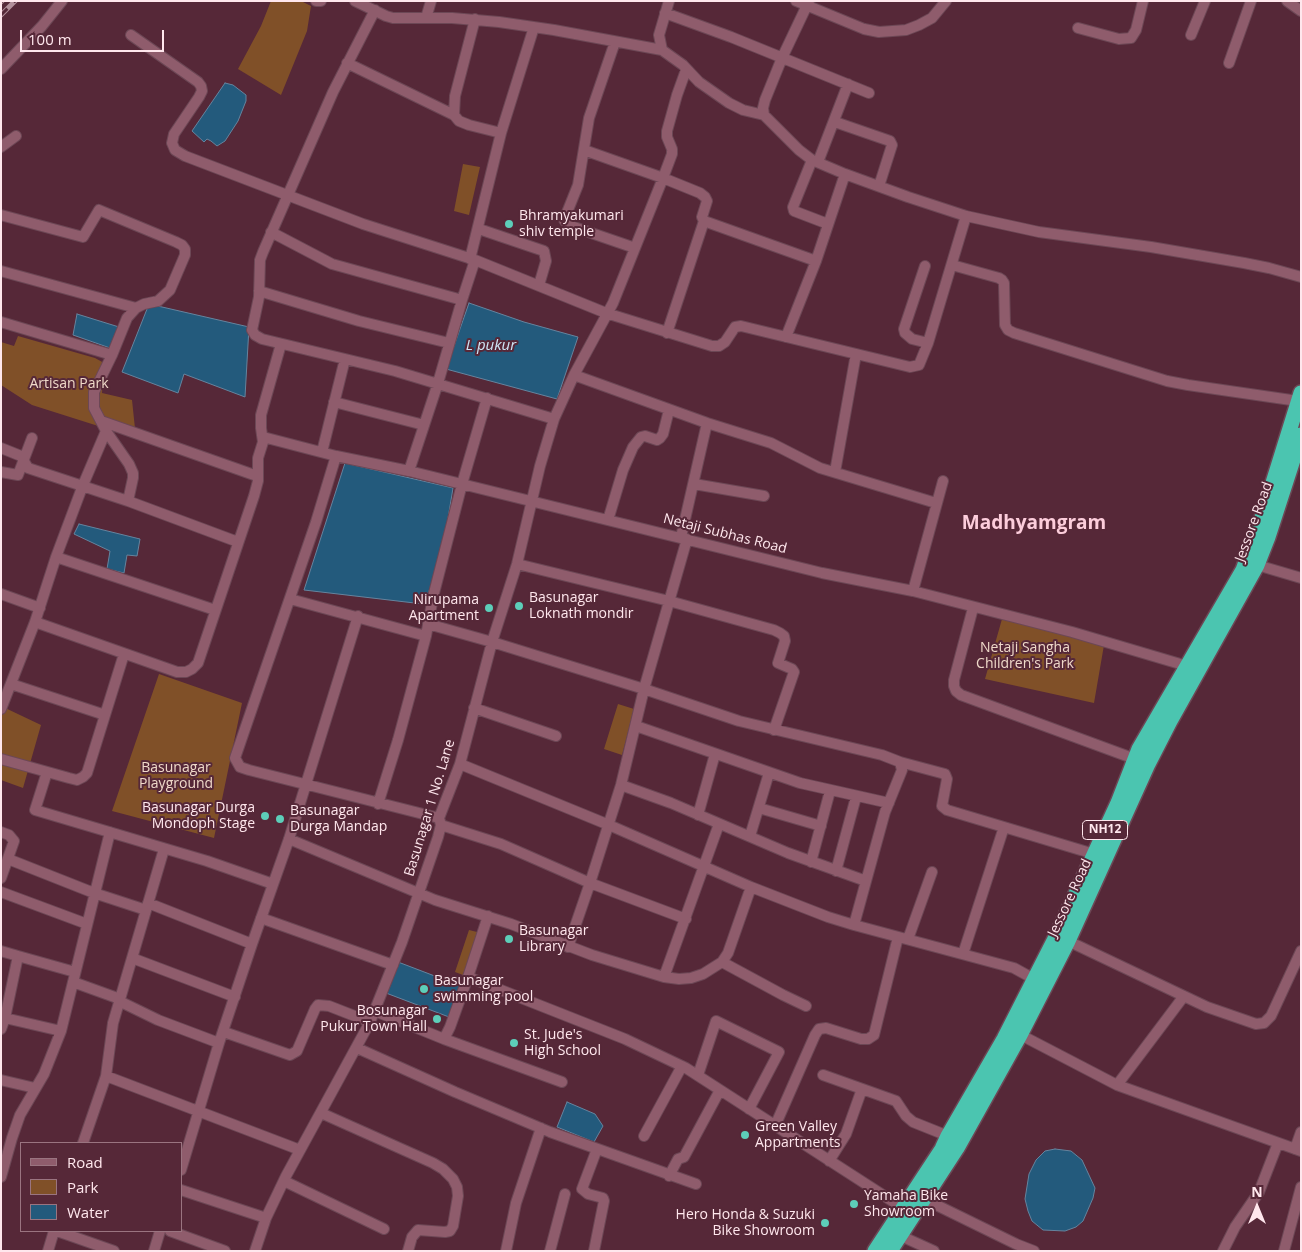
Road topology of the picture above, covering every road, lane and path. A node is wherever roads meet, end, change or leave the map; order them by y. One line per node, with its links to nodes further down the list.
1 (62, 1): 28 (street)
2 (316, 1): 3 (street)
3 (320, 1)
4 (355, 1): 14 (street)
5 (432, 1): 17 (street)
6 (669, 1): 16 (street)
7 (796, 1): 13 (street)
8 (946, 1): 13 (street)
9 (1143, 1): 20 (street)
10 (1205, 1): 22 (street)
11 (1251, 1): 27 (street)
12 (1287, 1): 15 (street)
13 (808, 3): 25 (street)
14 (375, 10): 17 (street); 26 (street)
15 (1301, 12)
16 (665, 13): 24 (street); 25 (street)
17 (426, 18): 18 (street)
18 (475, 20): 19 (street); 32 (street)
19 (534, 27): 23 (street); 35 (street)
20 (1078, 28)
21 (131, 36): 43 (street)
22 (1191, 36)
23 (615, 42): 24 (street); 38 (street)
24 (662, 50): 29 (street)
25 (782, 58): 30 (street); 33 (street)
26 (347, 63): 32 (street); 43 (street)
27 (1229, 63)
28 (1, 69)
29 (686, 70): 33 (street); 41 (street, Basunagar 1 No. Lane)
30 (848, 84): 31 (street); 34 (street)
31 (869, 93)
32 (454, 115): 35 (street)
33 (764, 115): 39 (street)
34 (834, 122): 39 (street); 42 (street)
35 (501, 133): 48 (street)
36 (16, 136): 37 (street)
37 (1, 146)
38 (584, 150): 41 (street); 50 (street)
39 (815, 161): 40 (street); 47 (street)
40 (845, 174): 42 (street); 47 (street)
41 (663, 178): 46 (street); 50 (street, Basunagar 1 No. Lane)
42 (879, 186): 45 (street)
43 (288, 194): 49 (street); 51 (street)
44 (1, 215): 60 (street)
45 (966, 216): 53 (street); 56 (street)
46 (704, 221): 52 (street); 63 (street)
47 (828, 224): 52 (street)
48 (478, 229): 51 (street); 57 (street)
49 (271, 232): 58 (street); 59 (street)
50 (635, 248): 61 (street, Basunagar 1 No. Lane)
51 (473, 260): 57 (street); 59 (street)
52 (816, 260): 64 (street)
53 (952, 265): 66 (street); 73 (street)
54 (925, 266): 66 (street)
55 (1, 271): 60 (street)
56 (1301, 277)
57 (539, 285): 61 (street)
58 (259, 291): 65 (street); 67 (street)
59 (462, 300): 65 (street)
60 (136, 308): 69 (street)
61 (606, 312): 63 (street); 71 (street, Basunagar 1 No. Lane)
62 (1, 322): 69 (street)
63 (666, 333): 64 (street)
64 (786, 337): 68 (street)
65 (449, 343): 72 (street)
66 (928, 343): 68 (street)
67 (281, 344): 70 (street); 82 (street)
68 (856, 354): 91 (street)
69 (112, 355): 78 (street)
70 (345, 359): 72 (street); 75 (street)
71 (574, 375): 76 (street); 77 (street, Basunagar 1 No. Lane)
72 (438, 383): 74 (street); 80 (street)
73 (1299, 397): 121 (highway, NH12)
74 (487, 398): 77 (street); 94 (street)
75 (334, 402): 80 (street); 86 (street)
76 (669, 410): 79 (street); 101 (street)
77 (554, 419): 99 (street, Basunagar 1 No. Lane)
78 (101, 421): 81 (street); 92 (street)
79 (707, 423): 91 (street); 95 (street)
80 (424, 425): 89 (street)
81 (106, 431): 96 (street); 98 (street)
82 (263, 436): 86 (street, Netaji Subhas Road); 92 (street)
83 (32, 438): 88 (street)
84 (1300, 440): 106 (highway, Jessore Road / NH12)
85 (1, 448): 88 (street)
86 (322, 452): 87 (street, Netaji Subhas Road)
87 (336, 456): 89 (street, Netaji Subhas Road); 110 (street)
88 (24, 461): 90 (street); 96 (street)
89 (409, 471): 94 (street, Netaji Subhas Road)
90 (1, 472)
91 (835, 472): 100 (street)
92 (258, 476): 103 (street)
93 (943, 481): 100 (street)
94 (462, 484): 99 (street, Netaji Subhas Road); 117 (street)
95 (694, 484): 97 (street); 102 (street)
96 (83, 486): 98 (street); 104 (street)
97 (764, 496)
98 (128, 501): 103 (street)
99 (532, 501): 101 (street, Netaji Subhas Road); 105 (street, Basunagar 1 No. Lane)
100 (936, 503): 108 (street)
101 (608, 520): 102 (street, Netaji Subhas Road)
102 (684, 538): 108 (street, Netaji Subhas Road); 111 (street)
103 (238, 542): 114 (street)
104 (56, 557): 112 (street); 114 (street)
105 (517, 564): 111 (street); 119 (street, Basunagar 1 No. Lane)
106 (1257, 565): 107 (street); 177 (highway, Jessore Road / NH12)
107 (1301, 578)
108 (913, 592): 113 (street, Netaji Subhas Road)
109 (1, 594): 112 (street)
110 (290, 599): 115 (street); 138 (street)
111 (669, 601): 123 (street); 129 (street)
112 (40, 608): 116 (street)
113 (973, 608): 121 (street, Netaji Subhas Road); 133 (street)
114 (214, 610): 120 (street)
115 (358, 616): 118 (street); 138 (street)
116 (35, 622): 120 (street); 122 (street)
117 (428, 624): 118 (street); 119 (street)
118 (426, 636): 143 (street)
119 (492, 642): 123 (street); 125 (street, Basunagar 1 No. Lane)
120 (124, 654): 127 (street)
121 (1187, 666): 133 (highway, NH12)
122 (11, 684): 124 (street); 127 (street)
123 (644, 689): 128 (street); 129 (street)
124 (4, 696): 126 (street)
125 (474, 708): 130 (street); 135 (street, Basunagar 1 No. Lane)
126 (1, 709)
127 (105, 716): 136 (street)
128 (636, 726): 131 (street); 139 (street)
129 (774, 730): 134 (street)
130 (556, 736)
131 (715, 754): 137 (street); 145 (street)
132 (1, 759): 136 (street)
133 (1135, 759): 156 (highway, NH12)
134 (900, 762): 142 (street); 150 (street)
135 (460, 764): 146 (street, Basunagar 1 No. Lane); 148 (street)
136 (47, 772): 152 (street)
137 (769, 773): 140 (street); 144 (street)
138 (305, 784): 143 (street); 154 (street)
139 (621, 785): 145 (street); 148 (street)
140 (830, 791): 141 (street); 149 (street)
141 (856, 797): 142 (street); 160 (street)
142 (889, 803): 163 (street)
143 (378, 804): 146 (street)
144 (758, 808): 149 (street); 153 (street)
145 (698, 815): 147 (street)
146 (440, 822): 164 (street); 168 (street, Basunagar 1 No. Lane)
147 (719, 824): 153 (street); 159 (street)
148 (609, 825): 159 (street); 164 (street)
149 (821, 826): 158 (street)
150 (1004, 827): 156 (street); 182 (street)
151 (1, 832): 157 (street)
152 (110, 832): 155 (street); 169 (street)
153 (750, 836): 158 (street)
154 (289, 839): 165 (street); 168 (street)
155 (164, 849): 165 (street); 170 (street)
156 (1094, 854): 190 (highway, NH12)
157 (8, 859): 162 (street); 169 (street)
158 (811, 862): 160 (street)
159 (703, 867): 166 (street); 173 (street)
160 (836, 871): 163 (street)
161 (932, 872): 176 (street)
162 (1, 878)
163 (866, 881): 175 (street)
164 (590, 882): 173 (street); 179 (street)
165 (273, 884): 172 (street)
166 (751, 887): 175 (street); 185 (street)
167 (1, 892): 174 (street)
168 (419, 892): 171 (street); 186 (street, Basunagar 1 No. Lane)
169 (94, 893): 170 (street); 174 (street)
170 (147, 907): 178 (street); 184 (street)
171 (488, 916): 179 (street); 188 (street)
172 (261, 918): 178 (street); 186 (street)
173 (686, 919): 189 (street)
174 (86, 924): 187 (street)
175 (854, 925): 176 (street)
176 (903, 938): 182 (street); 218 (street)
177 (1068, 942): 191 (street); 201 (highway, Jessore Road / NH12)
178 (252, 944): 192 (street)
179 (568, 946): 189 (street)
180 (1, 951): 183 (street)
181 (1301, 951): 191 (street)
182 (963, 954): 190 (street)
183 (18, 956): 187 (street); 196 (street)
184 (132, 958): 192 (street); 193 (street)
185 (722, 962): 189 (street); 194 (street)
186 (393, 965): 195 (street, Basunagar 1 No. Lane)
187 (74, 977): 193 (street); 199 (street)
188 (468, 977): 202 (street); 205 (street)
189 (664, 977)
190 (1034, 980): 201 (highway, NH12)
191 (1184, 996): 211 (street)
192 (235, 997): 200 (street)
193 (120, 1000): 203 (street); 208 (street)
194 (806, 1006)
195 (375, 1011): 197 (street, Basunagar 1 No. Lane); 202 (street)
196 (5, 1018): 198 (street); 199 (street)
197 (370, 1022): 200 (street); 204 (street, Basunagar 1 No. Lane)
198 (1, 1029)
199 (61, 1031): 212 (street)
200 (224, 1032): 203 (street)
201 (1015, 1032): 211 (street); 223 (highway, NH12); 238 (highway, Jessore Road / NH12)
202 (444, 1039): 210 (street)
203 (219, 1043): 216 (street)
204 (357, 1048): 217 (street, Basunagar 1 No. Lane); 219 (street)
205 (682, 1066): 206 (street); 222 (street)
206 (698, 1075): 214 (street); 215 (street)
207 (823, 1075): 213 (street)
208 (106, 1076): 216 (street); 224 (street)
209 (1, 1080): 212 (street)
210 (562, 1082)
211 (1117, 1085): 225 (street)
212 (35, 1088): 221 (street)
213 (862, 1089): 223 (street); 229 (street)
214 (720, 1090): 215 (street); 231 (street)
215 (749, 1109): 218 (street)
216 (198, 1111): 227 (street); 230 (street)
217 (321, 1113): 227 (street, Basunagar 1 No. Lane); 252 (street)
218 (775, 1126): 229 (street)
219 (541, 1128): 226 (street); 253 (street)
220 (1301, 1132): 228 (street)
221 (6, 1136): 232 (street)
222 (644, 1136)
223 (948, 1136): 239 (highway, NH12)
224 (83, 1142)
225 (1278, 1143): 228 (street); 260 (street)
226 (597, 1149): 231 (street); 255 (street)
227 (300, 1150): 233 (street, Basunagar 1 No. Lane)
228 (1298, 1150)
229 (829, 1161): 239 (street)
230 (182, 1167)
231 (669, 1176): 234 (street)
232 (1, 1177)
233 (284, 1182): 240 (street, Basunagar 1 No. Lane); 241 (street)
234 (696, 1184)
235 (1301, 1187): 261 (street)
236 (182, 1190): 240 (street)
237 (565, 1194): 254 (street)
238 (924, 1199): 246 (highway, Jessore Road / NH12); 259 (street)
239 (903, 1208): 256 (highway, NH12)
240 (266, 1218): 251 (street, Basunagar 1 No. Lane)
241 (384, 1229)
242 (56, 1232): 247 (street)
243 (59, 1232): 248 (street)
244 (160, 1232): 249 (street)
245 (173, 1232): 250 (street)
246 (901, 1236): 257 (highway, Jessore Road / NH12); 258 (street)
247 (48, 1251)
248 (114, 1251)
249 (154, 1251)
250 (225, 1251)
251 (255, 1251)
252 (408, 1251)
253 (506, 1251)
254 (550, 1251)
255 (594, 1251)
256 (875, 1251)
257 (890, 1251)
258 (934, 1251)
259 (1034, 1251)
260 (1222, 1251)
261 (1284, 1251)

